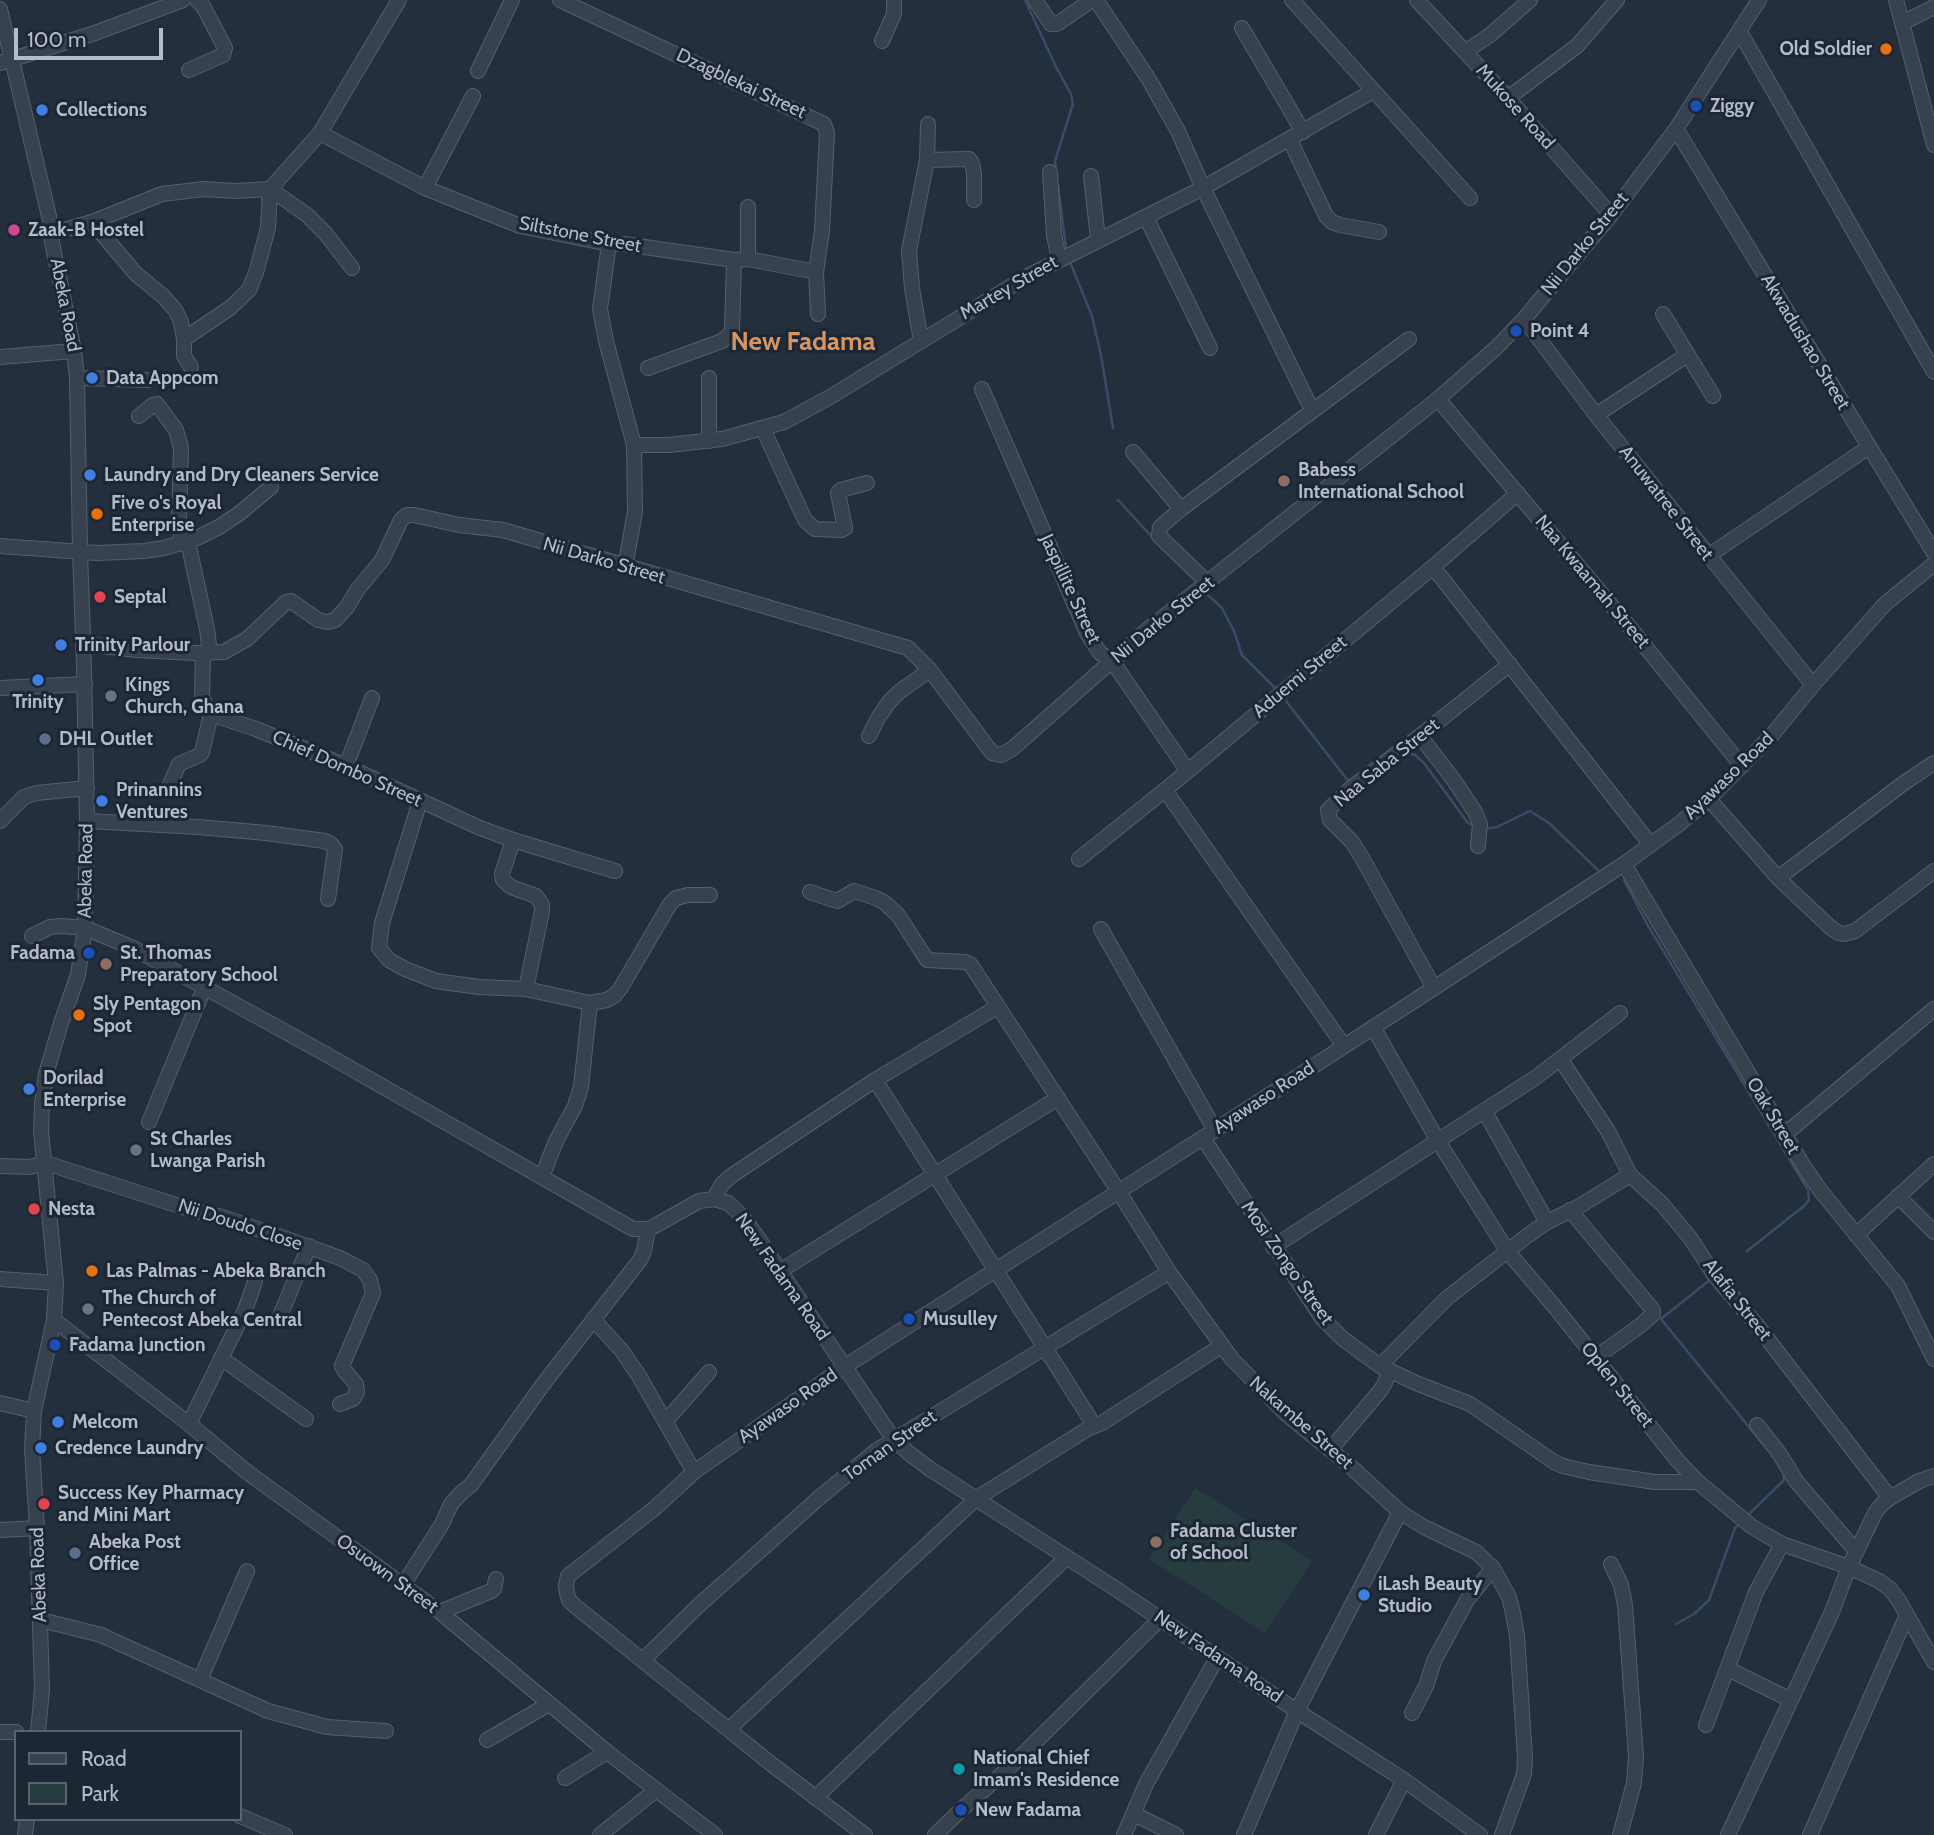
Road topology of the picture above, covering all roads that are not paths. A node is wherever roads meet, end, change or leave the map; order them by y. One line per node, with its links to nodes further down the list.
1 (183, 0): 22 (street)
2 (197, 0): 23 (street)
3 (399, 0): 30 (street)
4 (512, 0): 24 (street)
5 (560, 0): 52 (street, Dzagblekai Street)
6 (894, 0): 20 (street)
7 (1035, 0): 8 (street)
8 (1094, 0): 37 (street)
9 (1417, 0): 21 (street, Mukose Road)
10 (1530, 0): 21 (street)
11 (1617, 0): 27 (street)
12 (1759, 0): 19 (street, Nii Darko Street)
13 (1896, 0): 17 (street)
14 (1300, 2): 25 (street)
15 (1934, 7): 17 (street)
16 (0, 9): 22 (street, Abeka Road)
17 (1902, 23): 32 (street)
18 (1242, 28): 31 (street)
19 (1740, 32): 29 (street, Nii Darko Street); 65 (street)
20 (882, 41)
21 (1465, 52): 27 (street, Mukose Road)
22 (6, 61): 46 (street, Abeka Road)
23 (190, 70)
24 (478, 71)
25 (1373, 92): 31 (street, Martey Street); 39 (street)
26 (473, 96): 36 (street)
27 (1508, 98): 42 (street, Mukose Road)
28 (928, 124): 33 (street)
29 (1676, 130): 42 (street, Nii Darko Street); 78 (street, Akwadushao Street)
30 (320, 133): 36 (street, Siltstone Street); 38 (street)
31 (1297, 136): 37 (street, Martey Street); 45 (street)
32 (1934, 145)
33 (927, 160): 40 (street); 58 (street)
34 (1050, 172): 50 (street)
35 (1091, 176): 47 (street)
36 (425, 188): 48 (street, Siltstone Street)
37 (1203, 188): 43 (street, Martey Street); 72 (street)
38 (270, 189): 44 (street); 51 (street); 56 (street)
39 (1470, 198)
40 (974, 200)
41 (748, 207): 49 (street)
42 (1611, 215): 55 (street, Nii Darko Street)
43 (1146, 217): 47 (street, Martey Street); 59 (street)
44 (92, 222): 46 (street); 56 (street)
45 (1378, 232)
46 (53, 233): 60 (street, Abeka Road)
47 (1098, 239): 50 (street, Martey Street)
48 (609, 244): 49 (street, Siltstone Street); 77 (street)
49 (741, 259): 52 (street, Siltstone Street); 64 (street)
50 (1059, 259): 58 (street, Martey Street)
51 (352, 268)
52 (816, 272): 53 (street, Dzagblekai Street)
53 (818, 314)
54 (1663, 314): 61 (street)
55 (1524, 319): 71 (street, Nii Darko Street); 73 (street, Anuwatree Street)
56 (184, 339): 63 (street)
57 (1409, 339): 72 (street)
58 (920, 341): 75 (street, Martey Street)
59 (1210, 348)
60 (74, 351): 62 (street); 66 (street, Abeka Road)
61 (1687, 355): 70 (street); 73 (street)
62 (0, 357)
63 (191, 368)
64 (648, 368)
65 (1934, 372)
66 (77, 378): 68 (street); 86 (street, Abeka Road)
67 (709, 378): 76 (street)
68 (148, 380)
69 (982, 389): 95 (street, Jaspillite Street)
70 (1713, 396)
71 (1438, 399): 82 (street, Naa Kwaamah Street); 92 (street, Nii Darko Street)
72 (1312, 410): 83 (street)
73 (1596, 415): 88 (street, Anuwatree Street)
74 (139, 416): 84 (street)
75 (763, 429): 76 (street, Martey Street); 80 (street)
76 (709, 441): 77 (street, Martey Street)
77 (634, 445): 90 (street)
78 (1869, 447): 87 (street, Akwadushao Street); 88 (street)
79 (1133, 452): 83 (street)
80 (867, 483)
81 (271, 487): 84 (street)
82 (1518, 493): 91 (street, Aduemi Street); 107 (street, Naa Kwaamah Street)
83 (1181, 509): 92 (street)
84 (185, 543): 86 (street); 94 (street)
85 (0, 546): 86 (street)
86 (80, 551): 93 (street, Abeka Road)
87 (1934, 553)
88 (1709, 556): 99 (street, Anuwatree Street)
89 (1934, 564): 99 (street, Ayawaso Road)
90 (625, 567): 94 (street, Nii Darko Street); 97 (street, Nii Darko Street)
91 (1433, 567): 96 (street); 108 (street, Aduemi Street)
92 (1202, 587): 95 (street, Nii Darko Street)
93 (84, 644): 94 (street); 98 (street, Abeka Road)
94 (207, 653): 102 (street)
95 (1112, 661): 97 (street, Nii Darko Street); 108 (street, Jaspillite Street)
96 (1510, 664): 104 (street, Naa Saba Street); 118 (street)
97 (930, 670): 103 (street)
98 (85, 684): 100 (street); 109 (street, Abeka Road)
99 (1812, 685): 107 (street, Ayawaso Road)
100 (0, 688)
101 (373, 698): 106 (street)
102 (211, 714): 106 (street, Chief Dombo Street); 111 (street)
103 (869, 736)
104 (1420, 736): 116 (street); 131 (street, Naa Saba Street)
105 (1934, 763): 123 (street)
106 (346, 765): 113 (street, Chief Dombo Street)
107 (1742, 766): 112 (street, Ayawaso Road)
108 (1187, 770): 110 (street, Aduemi Street)
109 (87, 788): 114 (street); 115 (street, Abeka Road)
110 (1165, 790): 119 (street, Aduemi Street); 138 (street)
111 (167, 791)
112 (1709, 799): 118 (street, Ayawaso Road); 123 (street)
113 (420, 801): 117 (street, Chief Dombo Street); 132 (street)
114 (0, 821)
115 (87, 821): 126 (street); 127 (street, Abeka Road)
116 (1479, 835)
117 (513, 840): 121 (street, Chief Dombo Street); 132 (street)
118 (1651, 845): 120 (street, Ayawaso Road)
119 (1079, 859)
120 (1624, 864): 131 (street, Ayawaso Road); 145 (street, Oak Street)
121 (615, 871)
122 (1934, 871): 123 (street)
123 (1778, 878)
124 (810, 892): 134 (street, Nakambe Street)
125 (710, 895): 133 (street)
126 (328, 899)
127 (85, 928): 129 (street); 130 (street); 147 (street, Abeka Road)
128 (1101, 929): 144 (street, Mosi Zongo Street)
129 (32, 936)
130 (205, 986): 143 (street); 152 (street)
131 (1434, 988): 137 (street, Ayawaso Road)
132 (526, 989): 133 (street)
133 (590, 1003): 152 (street)
134 (997, 1007): 140 (street); 141 (street, Nakambe Street)
135 (1934, 1009): 145 (street)
136 (1620, 1013): 139 (street)
137 (1373, 1027): 138 (street, Ayawaso Road); 146 (street, Oplen Street)
138 (1344, 1046): 144 (street, Ayawaso Road)
139 (1561, 1060): 142 (street); 150 (street, Alafia Street)
140 (875, 1080): 151 (street); 155 (street)
141 (1058, 1098): 151 (street); 153 (street, Nakambe Street)
142 (1485, 1112): 146 (street); 157 (street)
143 (149, 1122)
144 (1209, 1134): 153 (street, Ayawaso Road); 162 (street, Mosi Zongo Street)
145 (1784, 1135): 160 (street, Oak Street)
146 (1438, 1141): 162 (street); 163 (street, Oplen Street)
147 (46, 1163): 149 (street); 161 (street, Nii Doudo Close); 169 (street, Abeka Road)
148 (1934, 1164): 154 (street)
149 (0, 1166)
150 (1630, 1175): 156 (street); 195 (street, Alafia Street)
151 (935, 1176): 164 (street); 165 (street)
152 (542, 1177): 158 (street)
153 (1119, 1192): 164 (street, Ayawaso Road); 166 (street, Nakambe Street)
154 (1898, 1196): 159 (street); 160 (street)
155 (714, 1199): 158 (street, New Fadama Road); 165 (street, New Fadama Road)
156 (1570, 1210): 157 (street); 176 (street)
157 (1547, 1222): 163 (street)
158 (648, 1229): 171 (street)
159 (1934, 1232)
160 (1856, 1236): 177 (street, Oak Street)
161 (309, 1246): 170 (street); 182 (street, Nii Doudo Close)
162 (1273, 1247): 179 (street, Mosi Zongo Street)
163 (1508, 1252): 176 (street, Oplen Street); 179 (street)
164 (995, 1270): 174 (street); 178 (street, Ayawaso Road)
165 (780, 1271): 178 (street, New Fadama Road)
166 (1169, 1272): 173 (street, Nakambe Street); 174 (street, Toman Street)
167 (0, 1279): 169 (street)
168 (255, 1282): 175 (street)
169 (56, 1283): 172 (street, Abeka Road)
170 (280, 1316)
171 (593, 1319): 185 (street); 207 (street)
172 (54, 1320): 183 (street, Abeka Road); 186 (street, Osuown Street)
173 (1221, 1346): 187 (street); 190 (street, Nakambe Street)
174 (1045, 1348): 187 (street); 189 (street, Toman Street)
175 (221, 1358): 184 (street); 186 (street)
176 (1595, 1358): 193 (street, Oplen Street)
177 (1934, 1359)
178 (844, 1367): 189 (street, New Fadama Road); 191 (street, Ayawaso Road)
179 (1384, 1368): 190 (street); 193 (street, Mosi Zongo Street)
180 (709, 1372): 185 (street)
181 (0, 1403): 183 (street)
182 (340, 1404)
183 (34, 1411): 197 (street, Abeka Road)
184 (306, 1419)
185 (665, 1422): 191 (street)
186 (189, 1424): 207 (street, Osuown Street)
187 (1094, 1425): 194 (street)
188 (1757, 1425): 200 (street)
189 (894, 1440): 194 (street, New Fadama Road); 213 (street, Toman Street)
190 (1330, 1450): 196 (street, Nakambe Street)
191 (694, 1472): 213 (street, Ayawaso Road)
192 (1934, 1476): 195 (street)
193 (1698, 1482): 199 (street, Oplen Street)
194 (977, 1498): 201 (street, New Fadama Road); 222 (street)
195 (1890, 1498): 200 (street)
196 (1401, 1512): 204 (street, Nakambe Street); 219 (street)
197 (37, 1528): 198 (street); 211 (street, Abeka Road)
198 (0, 1530)
199 (1782, 1544): 203 (street, Oplen Street); 215 (street)
200 (1856, 1550): 203 (street)
201 (1067, 1557): 210 (street, New Fadama Road); 230 (street)
202 (1611, 1564): 244 (street)
203 (1849, 1567): 209 (street, Oplen Street); 217 (street)
204 (1493, 1568): 220 (street); 243 (street, Nakambe Street)
205 (247, 1571): 216 (street)
206 (496, 1579): 208 (street)
207 (403, 1586): 208 (street, Osuown Street)
208 (440, 1612): 218 (street, Osuown Street)
209 (1907, 1615): 214 (street, Oplen Street); 246 (street)
210 (1160, 1619): 212 (street, New Fadama Road); 237 (street)
211 (41, 1620): 216 (street); 223 (street, Abeka Road)
212 (1217, 1658): 219 (street, New Fadama Road); 231 (street)
213 (643, 1660): 222 (street)
214 (1934, 1662)
215 (1728, 1670): 217 (street); 221 (street)
216 (200, 1681): 224 (street)
217 (1791, 1700): 245 (street)
218 (549, 1704): 225 (street); 226 (street, Osuown Street)
219 (1297, 1711): 228 (street, New Fadama Road); 240 (street)
220 (1412, 1713)
221 (1706, 1725)
222 (729, 1729): 230 (street)
223 (38, 1730)
224 (386, 1731)
225 (488, 1740)
226 (607, 1752): 227 (street); 229 (street, Osuown Street)
227 (565, 1778)
228 (1404, 1780): 241 (street); 242 (street, New Fadama Road)
229 (656, 1790): 234 (street); 235 (street, Osuown Street)
230 (815, 1798): 236 (street)
231 (1133, 1814): 238 (street); 239 (street)
232 (242, 1817): 233 (street)
233 (285, 1835)
234 (600, 1835)
235 (715, 1835)
236 (864, 1835)
237 (935, 1835)
238 (1124, 1835)
239 (1176, 1835)
240 (1244, 1835)
241 (1376, 1835)
242 (1479, 1835)
243 (1503, 1835)
244 (1620, 1835)
245 (1728, 1835)
246 (1811, 1835)

